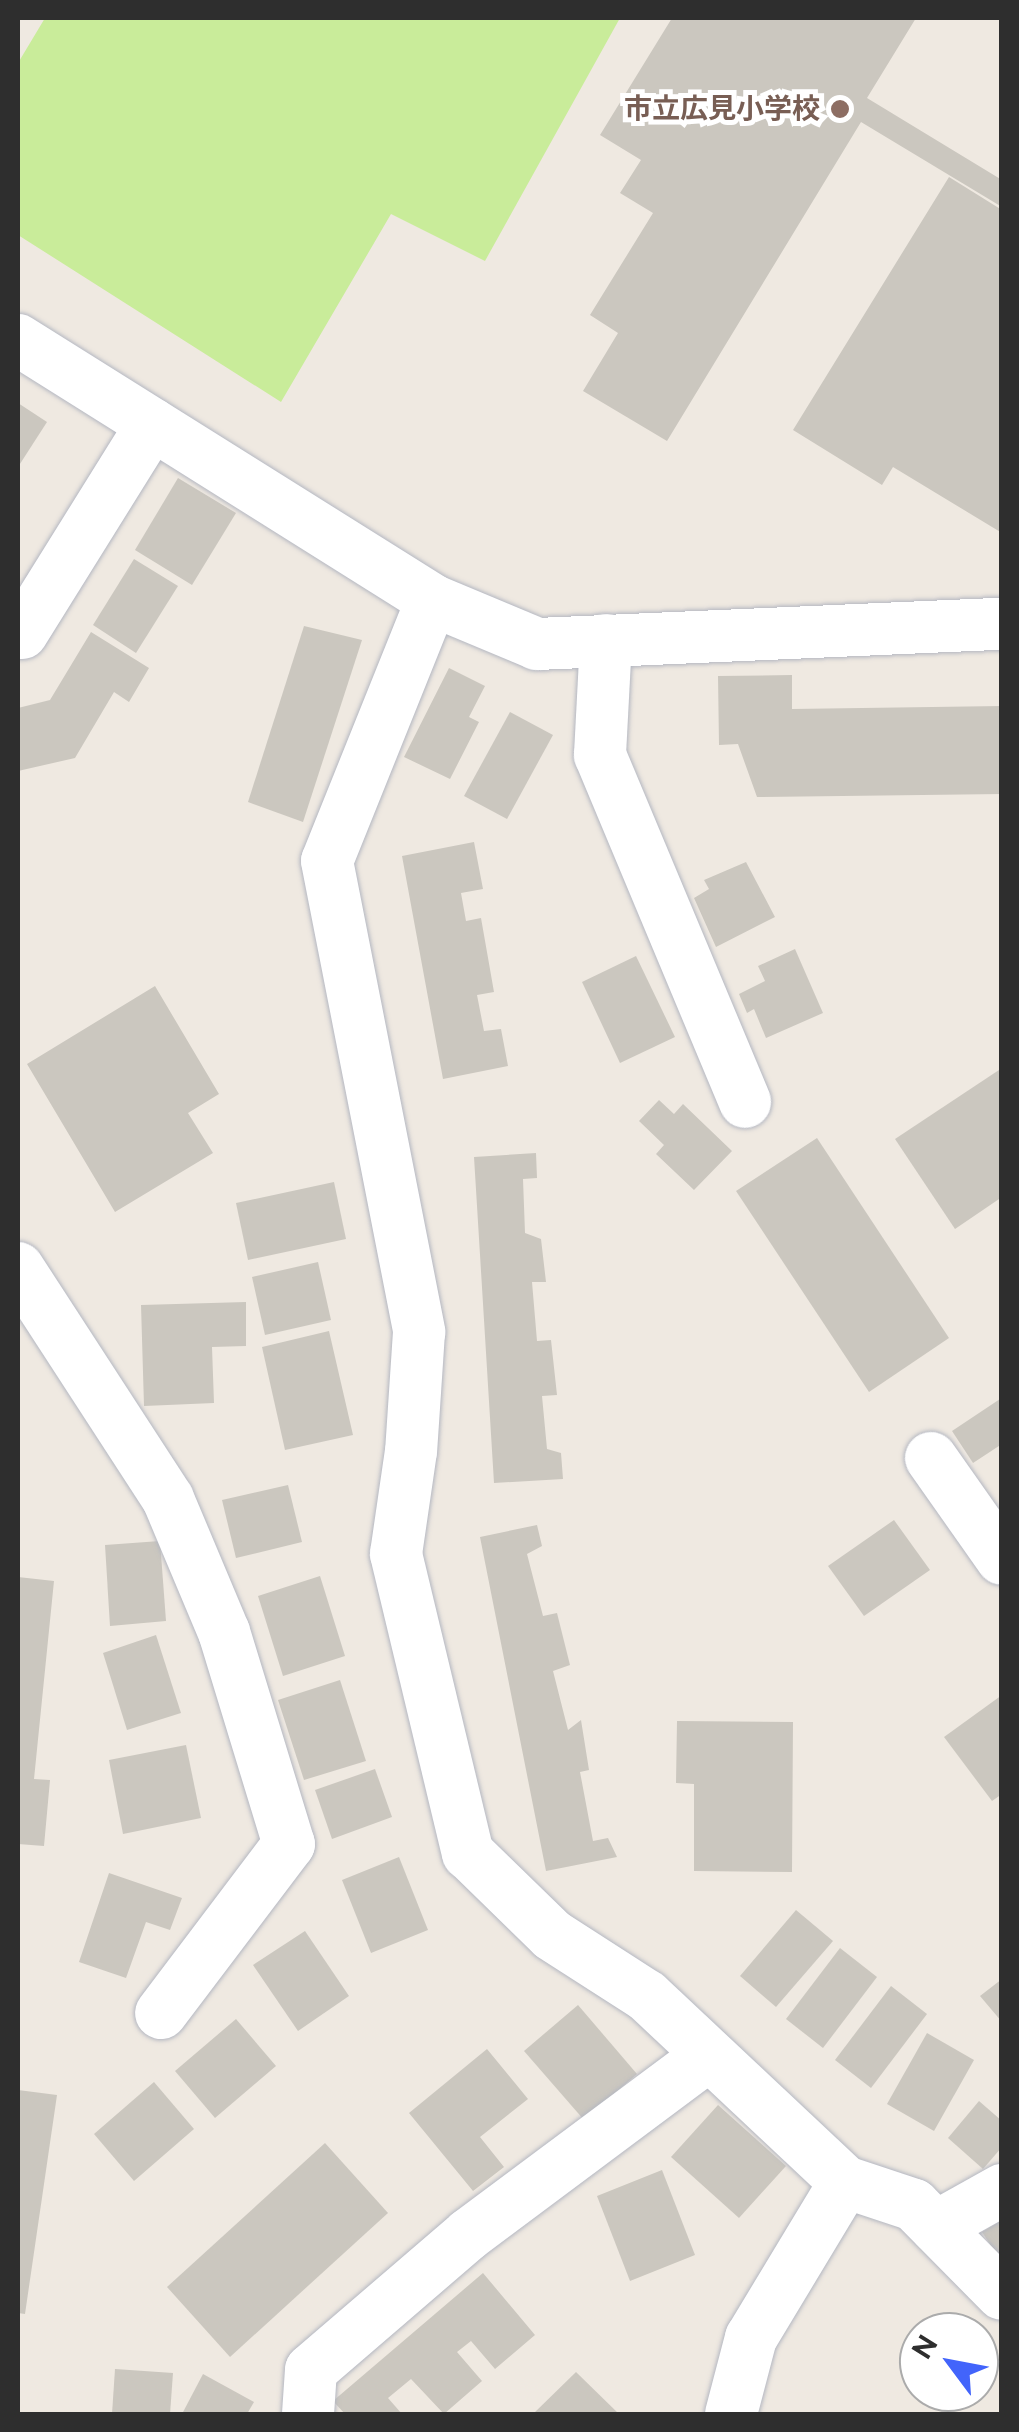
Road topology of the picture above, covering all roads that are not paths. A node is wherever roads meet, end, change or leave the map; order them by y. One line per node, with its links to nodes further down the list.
1 (18, 340): 2 (street)
2 (152, 424): 3 (street); 5 (street)
3 (432, 600): 6 (street); 12 (street)
4 (1002, 624): 6 (street)
5 (22, 633)
6 (606, 640): 7 (street)
7 (745, 1102)
8 (18, 1268): 11 (street)
9 (931, 1458): 10 (street)
10 (1002, 1559)
11 (161, 2013)
12 (709, 2055): 13 (street); 17 (street)
13 (845, 2182): 15 (street); 18 (street)
14 (1002, 2190): 15 (street)
15 (936, 2227): 16 (street)
16 (1002, 2294)
17 (308, 2414)
18 (731, 2414)

